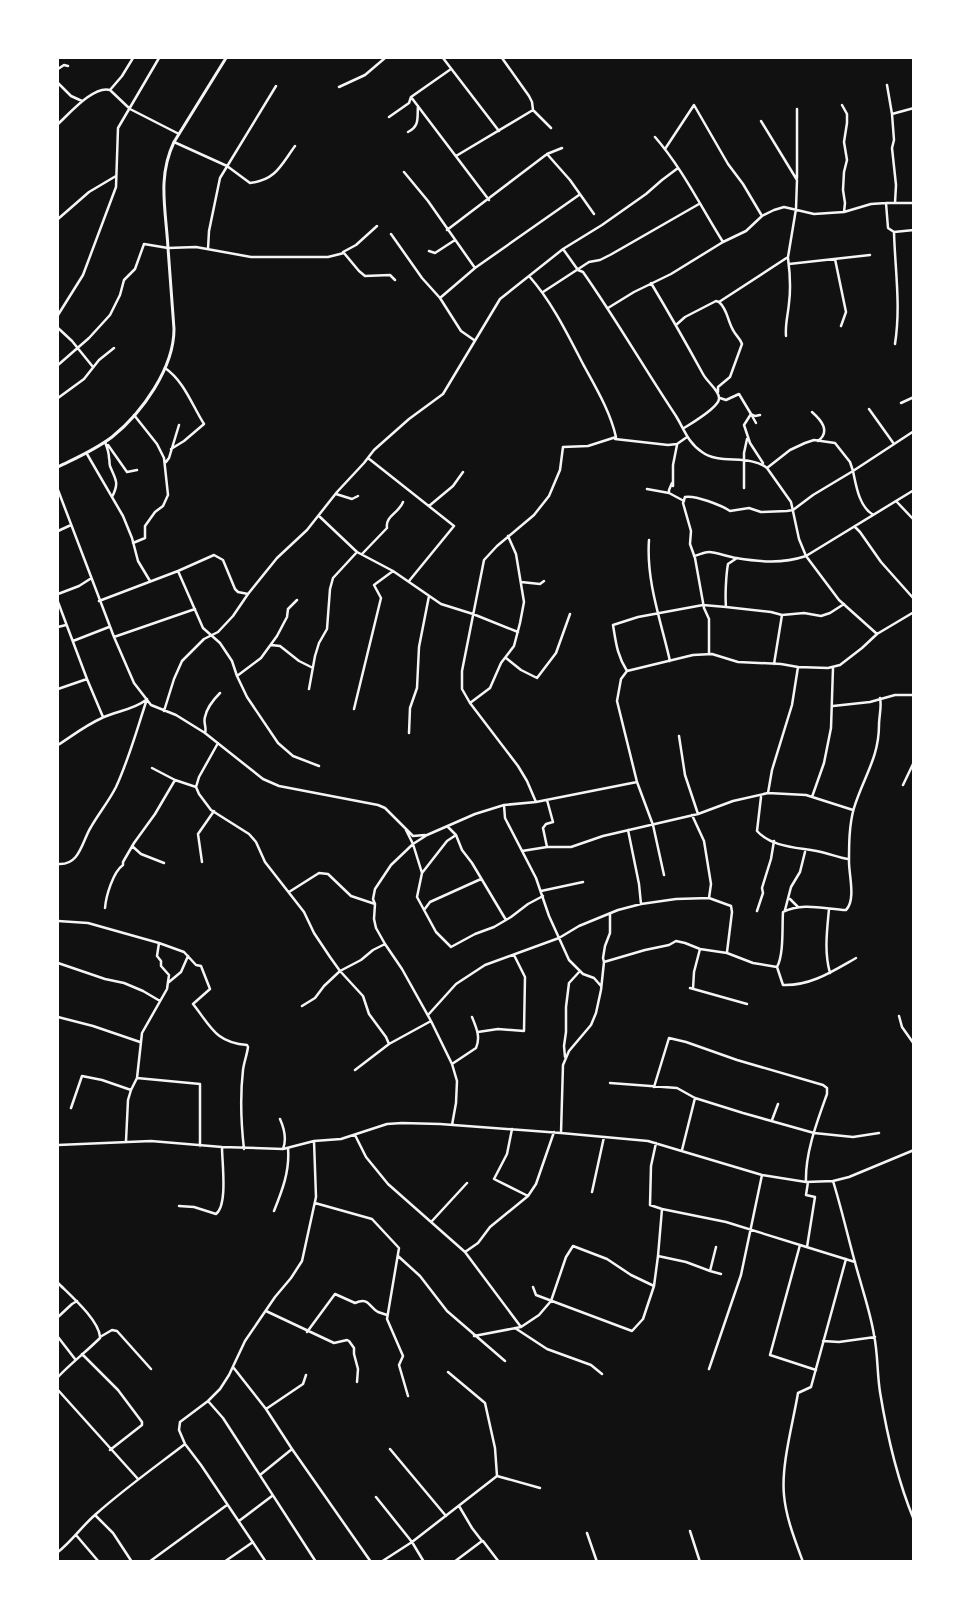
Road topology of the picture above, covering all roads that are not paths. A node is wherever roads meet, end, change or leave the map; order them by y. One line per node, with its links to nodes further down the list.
1 (133, 58): 14 (street)
2 (159, 58): 20 (street)
3 (226, 58): 30 (street)
4 (385, 58): 13 (street)
5 (443, 58): 8 (street)
6 (502, 58): 21 (street)
7 (68, 66): 9 (street)
8 (451, 69): 15 (street); 28 (street)
9 (58, 70)
10 (58, 83): 16 (street)
11 (887, 85): 23 (street)
12 (276, 86): 38 (street)
13 (340, 87)
14 (110, 90): 16 (street); 20 (street)
15 (411, 97): 18 (street); 24 (street)
16 (82, 101): 26 (street)
17 (842, 105): 50 (street)
18 (418, 106): 29 (street); 37 (street)
19 (914, 108): 23 (street)
20 (130, 109): 30 (street); 41 (street)
21 (533, 110): 27 (street); 28 (street)
22 (797, 110): 42 (street)
23 (892, 114): 46 (street)
24 (389, 117)
25 (761, 121): 42 (street)
26 (58, 124)
27 (551, 128)
28 (499, 131): 37 (street)
29 (408, 132)
30 (179, 134): 32 (street)
31 (655, 137): 35 (street)
32 (174, 142): 38 (street); 61 (street)
33 (295, 146): 38 (street)
34 (562, 148): 36 (street)
35 (665, 149): 39 (street); 52 (street)
36 (547, 154): 43 (street); 44 (street)
37 (456, 156): 44 (street)
38 (227, 166): 62 (street)
39 (678, 168): 47 (street); 63 (street)
40 (404, 172): 55 (street)
41 (116, 176): 53 (street); 81 (street)
42 (797, 180): 49 (street)
43 (579, 194): 51 (street); 70 (street)
44 (489, 200): 55 (street)
45 (886, 203): 46 (street); 50 (street); 57 (street)
46 (895, 203): 48 (street)
47 (699, 204): 60 (street); 71 (street)
48 (914, 204)
49 (796, 210): 50 (street); 52 (street); 67 (street)
50 (844, 212)
51 (594, 214)
52 (762, 216): 60 (street)
53 (58, 219)
54 (377, 226): 65 (street)
55 (447, 230): 59 (street)
56 (914, 230): 57 (street)
57 (894, 232): 87 (street)
58 (391, 234): 78 (street)
59 (455, 240): 64 (street); 70 (street)
60 (723, 242): 74 (street)
61 (168, 248): 62 (street); 88 (street); 92 (street)
62 (208, 249): 65 (street)
63 (563, 249): 71 (street); 72 (street)
64 (429, 251)
65 (341, 254): 73 (street)
66 (870, 254): 68 (street)
67 (788, 257): 69 (street); 79 (street)
68 (835, 259): 69 (street); 83 (street)
69 (789, 264): 85 (street)
70 (475, 268): 78 (street)
71 (578, 270): 77 (street); 80 (street)
72 (529, 276): 77 (street); 86 (street)
73 (395, 280)
74 (658, 280): 75 (street); 76 (street)
75 (651, 283): 76 (street); 80 (street)
76 (656, 291): 82 (street)
77 (543, 292): 109 (street)
78 (440, 298): 86 (street)
79 (719, 302): 82 (street); 93 (street)
80 (608, 308): 105 (street)
81 (58, 314)
82 (676, 325): 93 (street)
83 (841, 326)
84 (58, 328): 88 (street)
85 (786, 336)
86 (474, 340): 116 (street)
87 (895, 344)
88 (78, 348): 90 (street); 91 (street)
89 (114, 348): 91 (street)
90 (58, 365)
91 (94, 367): 95 (street)
92 (165, 368): 101 (street); 114 (street)
93 (718, 392): 96 (street)
94 (914, 397): 97 (street)
95 (58, 398)
96 (719, 398): 100 (street); 105 (street)
97 (901, 403)
98 (868, 409): 113 (street)
99 (812, 412): 110 (street)
100 (752, 414): 102 (street); 103 (street); 108 (street)
101 (134, 415): 111 (street); 118 (street)
102 (760, 415)
103 (756, 423)
104 (179, 425): 114 (street)
105 (684, 428): 107 (street)
106 (913, 433): 113 (street)
107 (687, 437): 112 (street); 117 (street)
108 (747, 437): 117 (street); 119 (street)
109 (614, 439): 112 (street); 144 (street)
110 (818, 441): 121 (street); 123 (street)
111 (105, 442): 115 (street); 122 (street); 132 (street)
112 (677, 444): 129 (street)
113 (894, 444): 123 (street)
114 (171, 448): 118 (street)
115 (86, 454): 120 (street); 132 (street)
116 (368, 458): 130 (street); 136 (street)
117 (745, 461): 119 (street); 125 (street)
118 (165, 463): 146 (street)
119 (763, 465): 121 (street)
120 (58, 467)
121 (767, 468): 137 (street)
122 (137, 470)
123 (853, 471): 137 (street); 138 (street)
124 (463, 472): 136 (street)
125 (744, 488)
126 (647, 489): 129 (street)
127 (58, 490): 141 (street)
128 (914, 490): 134 (street)
129 (669, 493): 133 (street)
130 (336, 494): 131 (street); 139 (street)
131 (358, 496)
132 (112, 497): 146 (street)
133 (684, 501): 137 (street); 149 (street)
134 (896, 501): 138 (street); 140 (street)
135 (403, 502): 148 (street)
136 (429, 506): 155 (street)
137 (793, 510): 150 (street)
138 (872, 514): 142 (street)
139 (319, 516): 147 (street); 160 (street)
140 (914, 520)
141 (71, 525): 143 (street); 154 (street)
142 (855, 527): 150 (street); 162 (street)
143 (58, 531)
144 (508, 536): 158 (street); 171 (street)
145 (649, 540): 173 (street)
146 (133, 543): 156 (street)
147 (357, 552): 148 (street); 190 (street)
148 (362, 554): 153 (street)
149 (694, 556): 151 (street); 167 (street)
150 (806, 556): 151 (street); 166 (street)
151 (737, 558): 168 (street)
152 (178, 571): 156 (street); 160 (street); 169 (street)
153 (393, 571): 155 (street); 203 (street)
154 (90, 579): 159 (street); 164 (street)
155 (409, 580): 161 (street)
156 (150, 581): 164 (street)
157 (544, 581): 158 (street)
158 (521, 582): 178 (street)
159 (58, 594)
160 (248, 594): 179 (street)
161 (428, 596): 171 (street); 207 (street)
162 (914, 599)
163 (297, 600): 183 (street)
164 (99, 601): 177 (street)
165 (58, 602): 175 (street)
166 (844, 604): 174 (street); 180 (street)
167 (704, 605): 168 (street); 173 (street); 185 (street)
168 (726, 608): 174 (street)
169 (195, 609): 179 (street); 181 (street)
170 (914, 612): 180 (street)
171 (473, 614): 178 (street); 201 (street)
172 (570, 614): 186 (street)
173 (658, 614): 187 (street); 192 (street)
174 (782, 615): 188 (street)
175 (66, 625): 176 (street); 182 (street)
176 (58, 627)
177 (110, 627): 181 (street); 182 (street)
178 (518, 632): 186 (street)
179 (211, 634): 193 (street); 204 (street)
180 (877, 634): 191 (street)
181 (114, 637): 200 (street)
182 (73, 641): 194 (street)
183 (272, 644): 184 (street); 190 (street); 193 (street)
184 (268, 649)
185 (709, 654): 187 (street); 188 (street)
186 (506, 658): 201 (street)
187 (670, 661): 192 (street)
188 (774, 664): 189 (street)
189 (798, 667): 191 (street); 218 (street)
190 (312, 668): 196 (street)
191 (833, 668): 202 (street)
192 (626, 671): 215 (street)
193 (237, 676): 212 (street)
194 (87, 679): 195 (street); 205 (street)
195 (58, 689)
196 (309, 689)
197 (220, 693): 206 (street)
198 (914, 695): 199 (street)
199 (880, 698): 202 (street); 224 (street)
200 (147, 699): 204 (street); 205 (street); 243 (street)
201 (470, 702): 222 (street)
202 (833, 706): 220 (street)
203 (354, 709)
204 (164, 711): 206 (street)
205 (103, 717): 210 (street)
206 (205, 733): 209 (street)
207 (409, 733)
208 (679, 736): 227 (street)
209 (218, 743): 217 (street); 230 (street)
210 (58, 745)
211 (914, 762): 216 (street)
212 (319, 766)
213 (152, 768): 214 (street)
214 (175, 780): 217 (street); 236 (street)
215 (637, 782): 221 (street); 228 (street)
216 (903, 785)
217 (196, 787): 225 (street)
218 (768, 793): 220 (street); 227 (street)
219 (761, 797): 234 (street)
220 (812, 797): 224 (street)
221 (547, 800): 222 (street); 237 (street)
222 (536, 802): 223 (street)
223 (504, 805): 229 (street); 238 (street)
224 (853, 810): 240 (street)
225 (214, 811): 241 (street); 249 (street)
226 (692, 814): 227 (street); 228 (street); 251 (street)
227 (698, 814)
228 (652, 825): 231 (street); 245 (street)
229 (448, 827): 232 (street); 233 (street)
230 (406, 829): 232 (street); 235 (street)
231 (628, 830): 237 (street); 254 (street)
232 (427, 835): 235 (street)
233 (456, 835): 244 (street); 246 (street)
234 (774, 841): 240 (street); 260 (street)
235 (413, 844): 244 (street); 253 (street)
236 (132, 846): 242 (street); 256 (street)
237 (547, 847): 238 (street)
238 (522, 852): 248 (street)
239 (805, 852): 252 (street)
240 (849, 859): 257 (street)
241 (202, 862)
242 (164, 863)
243 (58, 864)
244 (422, 873): 258 (street)
245 (664, 875)
246 (481, 879): 258 (street); 262 (street)
247 (584, 882): 248 (street)
248 (541, 891): 250 (street)
249 (289, 892): 253 (street); 275 (street)
250 (543, 896): 262 (street); 264 (street)
251 (709, 898): 254 (street); 268 (street)
252 (789, 898): 255 (street); 259 (street)
253 (375, 904): 266 (street)
254 (641, 904): 261 (street)
255 (798, 907): 257 (street); 259 (street)
256 (105, 908)
257 (829, 909): 277 (street)
258 (424, 910): 262 (street)
259 (785, 910): 274 (street)
260 (757, 911)
261 (610, 914): 264 (street); 272 (street)
262 (506, 920)
263 (58, 921): 265 (street)
264 (559, 938): 269 (street); 276 (street)
265 (159, 943): 270 (street); 278 (street)
266 (385, 944): 275 (street); 283 (street)
267 (700, 949): 268 (street); 272 (street); 281 (street)
268 (727, 953): 274 (street)
269 (514, 955): 283 (street); 288 (street)
270 (189, 956): 278 (street); 318 (street)
271 (856, 958): 277 (street)
272 (604, 962): 279 (street)
273 (58, 963): 280 (street)
274 (777, 968): 277 (street)
275 (340, 971): 282 (street); 290 (street)
276 (580, 971): 279 (street); 292 (street)
277 (830, 973)
278 (169, 982): 280 (street)
279 (602, 990): 292 (street)
280 (160, 1002): 289 (street)
281 (747, 1004)
282 (302, 1006)
283 (428, 1015): 287 (street)
284 (899, 1016): 291 (street)
285 (58, 1017): 289 (street)
286 (472, 1017): 288 (street)
287 (431, 1021): 290 (street); 293 (street)
288 (478, 1032): 293 (street)
289 (140, 1042): 295 (street)
290 (389, 1044): 294 (street)
291 (914, 1044)
292 (565, 1059): 307 (street)
293 (452, 1064): 304 (street)
294 (355, 1070)
295 (137, 1078): 298 (street); 316 (street)
296 (610, 1083): 297 (street)
297 (654, 1087): 299 (street); 308 (street)
298 (130, 1090): 301 (street); 312 (street)
299 (695, 1098): 303 (street); 321 (street)
300 (778, 1104): 303 (street)
301 (71, 1108)
302 (280, 1119): 320 (street)
303 (772, 1120): 308 (street)
304 (452, 1125): 305 (street); 310 (street)
305 (512, 1129): 306 (street); 328 (street)
306 (554, 1132): 307 (street); 328 (street)
307 (561, 1133): 311 (street)
308 (814, 1133): 309 (street); 325 (street)
309 (880, 1133)
310 (355, 1135): 313 (street); 333 (street)
311 (604, 1137): 314 (street); 327 (street)
312 (126, 1141): 315 (street); 316 (street)
313 (314, 1141): 319 (street); 329 (street)
314 (656, 1143): 321 (street); 331 (street)
315 (58, 1145)
316 (200, 1146): 317 (street)
317 (222, 1148): 318 (street); 330 (street)
318 (244, 1148): 320 (street)
319 (288, 1148): 320 (street); 332 (street)
320 (283, 1149)
321 (682, 1150): 323 (street)
322 (914, 1150): 324 (street)
323 (762, 1175): 325 (street); 334 (street)
324 (833, 1180): 325 (street); 342 (street)
325 (807, 1182): 337 (street)
326 (467, 1183): 333 (street)
327 (592, 1192)
328 (528, 1196): 338 (street)
329 (316, 1203): 339 (street); 350 (street)
330 (179, 1206)
331 (662, 1209): 334 (street); 340 (street)
332 (274, 1211)
333 (432, 1222): 338 (street)
334 (752, 1230): 335 (street); 366 (street)
335 (800, 1245): 337 (street); 367 (street)
336 (716, 1247): 343 (street)
337 (807, 1247): 341 (street)
338 (465, 1252): 353 (street)
339 (397, 1256): 351 (street); 356 (street)
340 (658, 1256): 343 (street); 346 (street)
341 (846, 1259): 342 (street); 360 (street)
342 (855, 1262): 359 (street)
343 (710, 1271): 344 (street)
344 (721, 1274)
345 (58, 1283): 348 (street)
346 (654, 1286): 349 (street); 349 (street)
347 (533, 1287): 349 (street)
348 (77, 1301): 352 (street); 358 (street)
349 (551, 1301): 353 (street)
350 (266, 1311): 355 (street); 364 (street)
351 (388, 1315): 355 (street); 374 (street)
352 (58, 1317)
353 (521, 1327): 354 (street)
354 (515, 1328): 356 (street); 369 (street)
355 (307, 1332): 372 (street)
356 (474, 1336): 363 (street)
357 (58, 1337): 362 (street)
358 (100, 1337): 361 (street); 365 (street)
359 (875, 1337): 360 (street); 391 (street)
360 (823, 1341): 367 (street)
361 (82, 1354): 362 (street); 380 (street)
362 (75, 1359): 371 (street)
363 (505, 1361)
364 (232, 1366): 375 (street); 376 (street)
365 (151, 1368)
366 (709, 1369)
367 (816, 1370): 413 (street)
368 (448, 1372): 382 (street)
369 (602, 1374)
370 (306, 1375): 376 (street)
371 (58, 1378)
372 (357, 1382)
373 (58, 1390): 380 (street)
374 (408, 1396)
375 (208, 1400): 377 (street); 381 (street)
376 (266, 1408): 378 (street)
377 (185, 1444): 383 (street); 387 (street)
378 (292, 1449): 381 (street); 406 (street)
379 (390, 1449): 390 (street)
380 (110, 1450): 383 (street)
381 (260, 1476): 385 (street)
382 (497, 1476): 384 (street); 388 (street)
383 (138, 1480): 389 (street)
384 (540, 1488)
385 (272, 1496): 392 (street); 405 (street)
386 (376, 1497): 398 (street)
387 (227, 1504): 392 (street); 402 (street)
388 (459, 1506): 390 (street); 396 (street)
389 (95, 1515): 395 (street); 401 (street)
390 (446, 1516): 398 (street)
391 (914, 1520)
392 (239, 1521): 397 (street)
393 (690, 1531): 412 (street)
394 (586, 1533): 411 (street)
395 (76, 1535): 399 (street); 400 (street)
396 (482, 1541): 409 (street); 410 (street)
397 (253, 1542): 403 (street); 404 (street)
398 (412, 1542): 407 (street); 408 (street)
399 (58, 1552)
400 (99, 1562)
401 (132, 1562)
402 (149, 1562)
403 (224, 1562)
404 (266, 1562)
405 (316, 1562)
406 (371, 1562)
407 (381, 1562)
408 (424, 1562)
409 (454, 1562)
410 (499, 1562)
411 (597, 1562)
412 (700, 1562)
413 (803, 1562)

